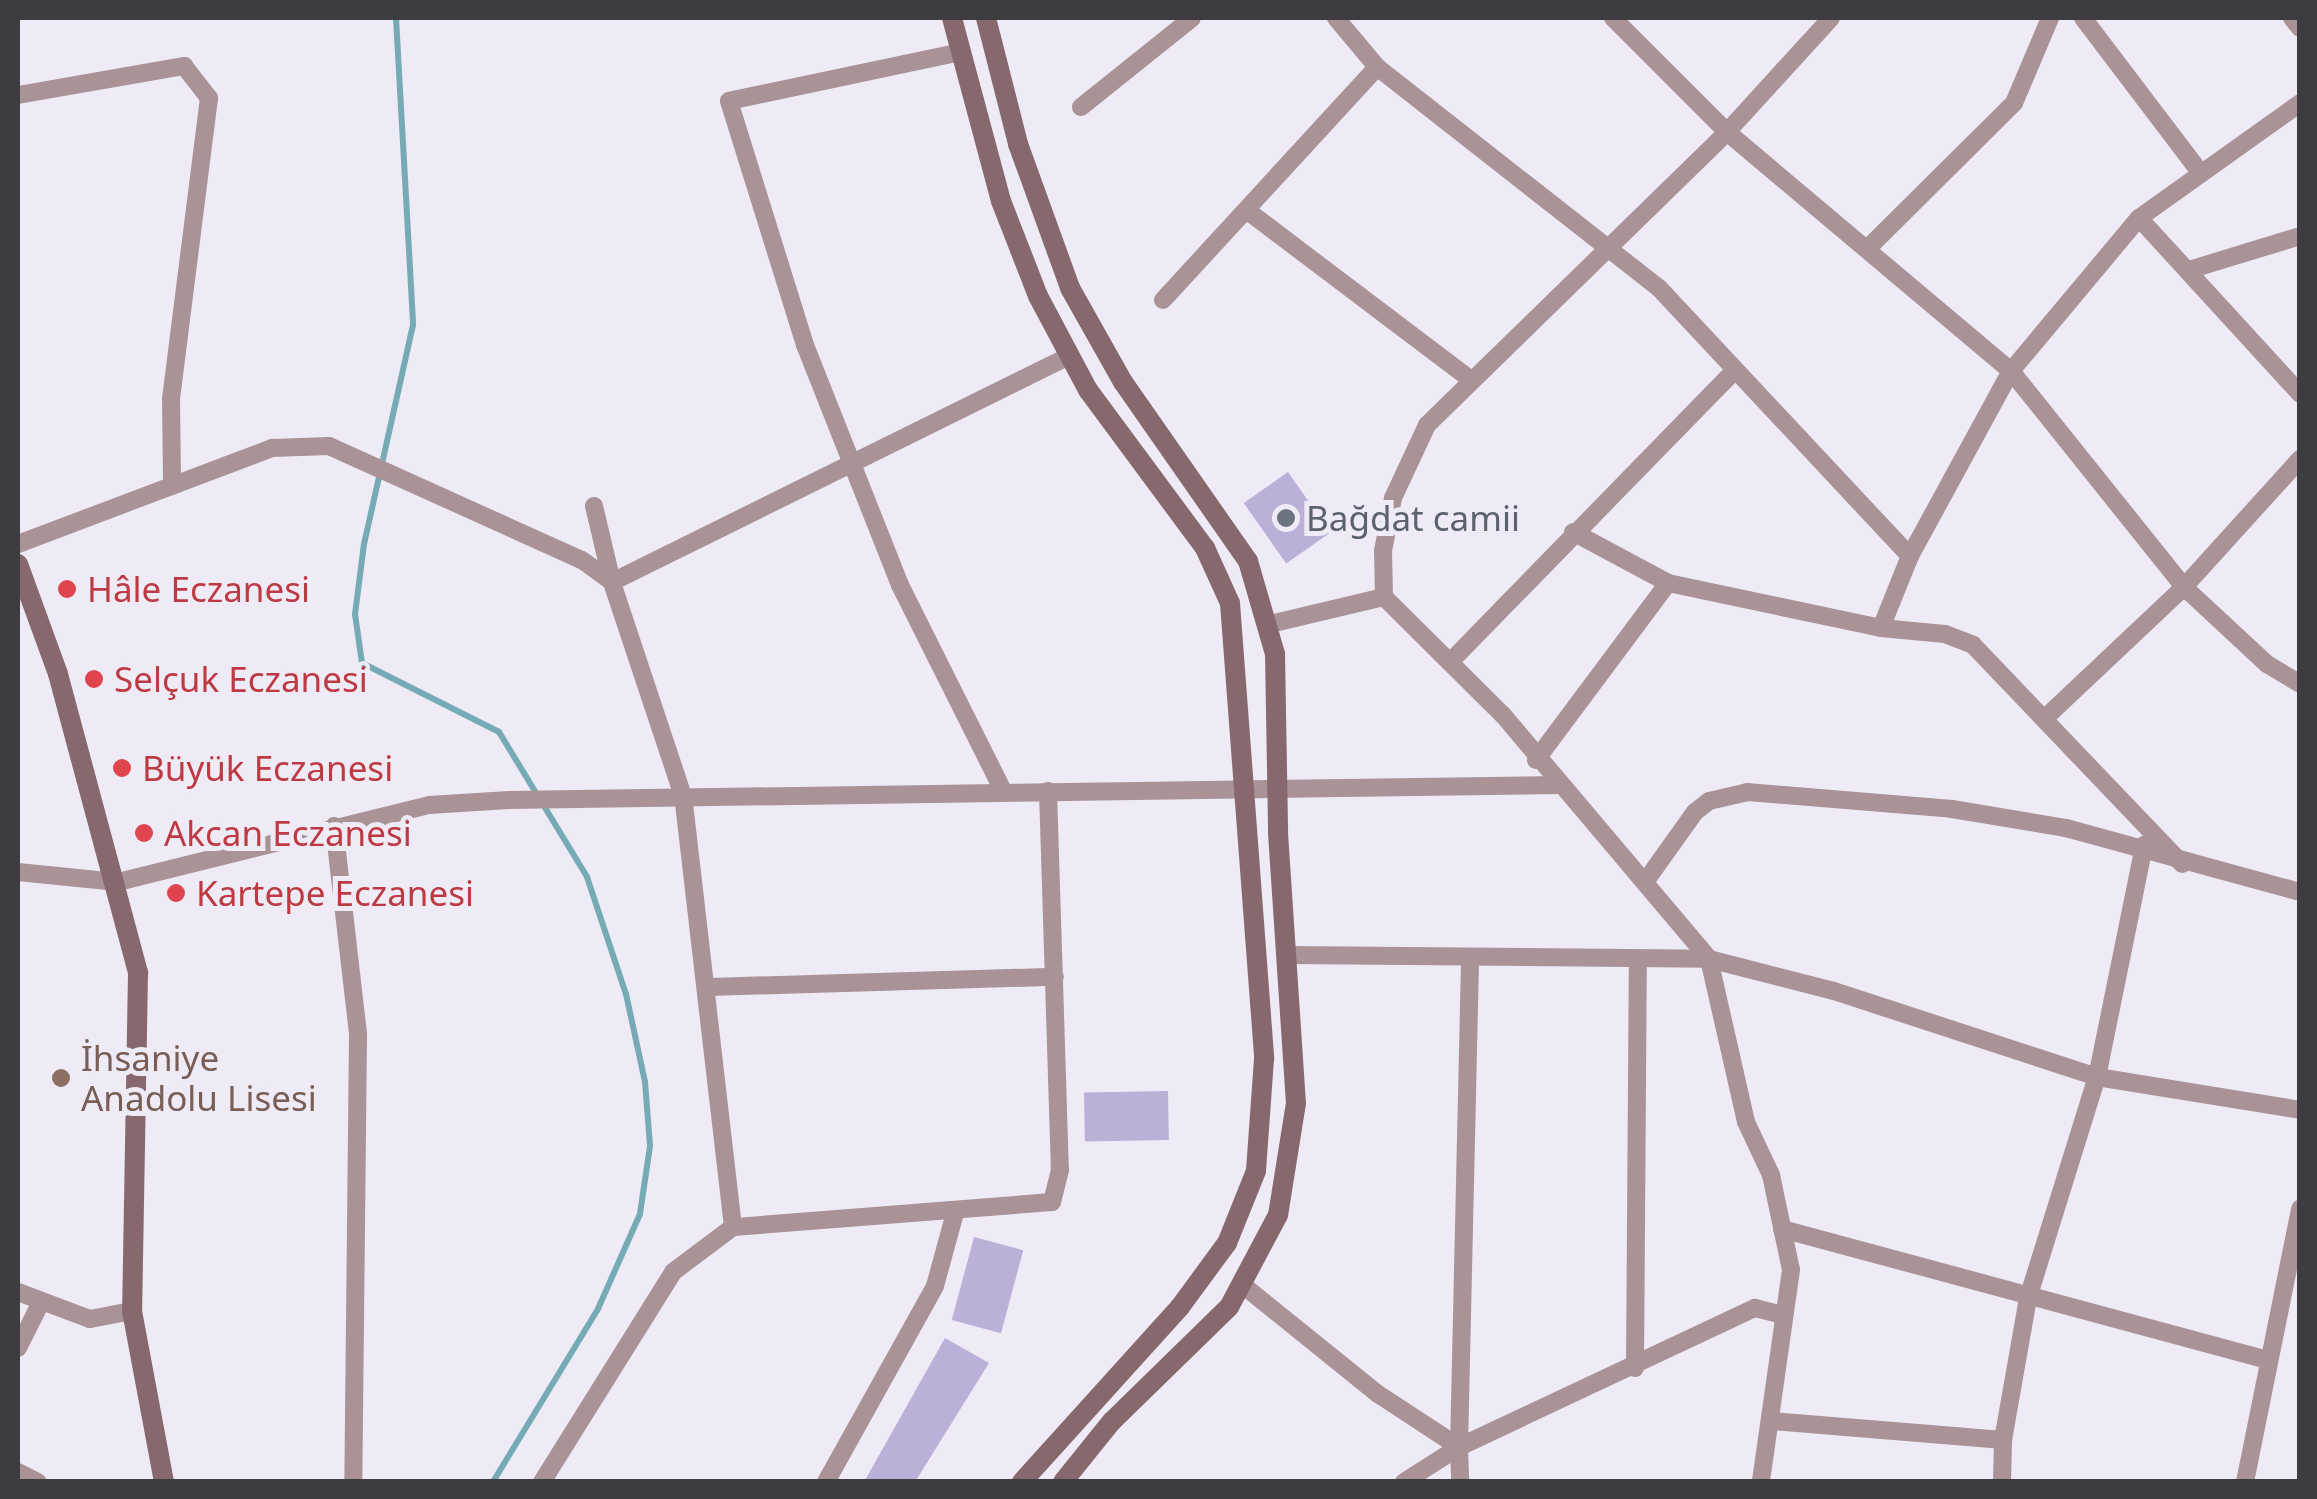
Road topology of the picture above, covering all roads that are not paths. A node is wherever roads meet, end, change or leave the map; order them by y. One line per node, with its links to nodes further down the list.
1 (952, 18): 11 (main road)
2 (986, 18): 42 (main road)
3 (1192, 18): 15 (street)
4 (1336, 18): 12 (street)
5 (1612, 18): 16 (street)
6 (1831, 18): 16 (street)
7 (2050, 18): 22 (street)
8 (2082, 18): 17 (street)
9 (2292, 18): 10 (street)
10 (2300, 28)
11 (961, 52): 25 (main road); 31 (street)
12 (1377, 67): 18 (street); 21 (street)
13 (18, 95): 32 (street)
14 (2300, 102): 17 (street)
15 (1081, 107)
16 (1727, 132): 21 (street); 22 (street)
17 (2200, 172): 19 (street)
18 (1249, 212): 24 (street); 28 (street)
19 (2139, 218): 23 (street); 27 (street)
20 (2300, 236): 23 (street)
21 (1607, 246): 26 (street); 28 (street)
22 (1867, 249): 27 (street)
23 (2189, 270): 29 (street)
24 (1163, 300)
25 (1070, 356): 31 (street); 49 (main road)
26 (1734, 370): 34 (street); 36 (street)
27 (2011, 371): 36 (street); 40 (street)
28 (1470, 380): 41 (street)
29 (2300, 394)
30 (2300, 460): 40 (street)
31 (856, 462): 38 (street); 51 (street)
32 (172, 486): 35 (street); 38 (street)
33 (594, 506): 38 (street)
34 (1573, 532): 39 (street); 44 (street)
35 (18, 544)
36 (1910, 556): 43 (street)
37 (18, 564): 58 (main road)
38 (612, 582): 53 (street)
39 (1668, 583): 43 (street); 47 (street)
40 (2184, 587): 45 (street); 46 (street)
41 (1384, 597): 42 (street); 44 (street)
42 (1270, 624): 50 (main road)
43 (1881, 628): 46 (street)
44 (1453, 660): 47 (street)
45 (2300, 684)
46 (2044, 720): 56 (street)
47 (1536, 760): 48 (street)
48 (1561, 784): 50 (street); 59 (street)
49 (1241, 788): 50 (street); 52 (street); 92 (main road)
50 (1277, 789): 61 (main road)
51 (1003, 791): 52 (street); 53 (street)
52 (1048, 791): 65 (street)
53 (683, 796): 54 (street); 66 (street)
54 (334, 826): 58 (street); 89 (street)
55 (2144, 845): 56 (street); 59 (street); 67 (street)
56 (2182, 864): 60 (street)
57 (18, 872): 58 (street)
58 (118, 882): 78 (main road)
59 (1645, 882): 64 (street)
60 (2300, 892)
61 (1288, 954): 62 (street); 74 (main road)
62 (1470, 958): 63 (street); 85 (street)
63 (1638, 958): 64 (street); 82 (street)
64 (1709, 959): 67 (street); 72 (street)
65 (1055, 977): 66 (street); 70 (street)
66 (709, 986): 71 (street)
67 (2096, 1077): 68 (street); 76 (street)
68 (2300, 1110)
69 (2300, 1208): 73 (street)
70 (954, 1213): 71 (street); 91 (street)
71 (733, 1227): 90 (street)
72 (1782, 1228): 76 (street); 79 (street)
73 (2292, 1280): 81 (street)
74 (1244, 1286): 85 (street); 93 (main road)
75 (18, 1292): 77 (street)
76 (2028, 1298): 81 (street); 84 (street)
77 (41, 1302): 78 (street); 80 (street)
78 (132, 1311): 88 (main road)
79 (1784, 1314): 82 (street); 83 (street)
80 (18, 1348)
81 (2268, 1360): 98 (street)
82 (1635, 1368): 85 (street)
83 (1771, 1421): 84 (street); 96 (street)
84 (2003, 1440): 97 (street)
85 (1458, 1446): 94 (street); 95 (street)
86 (18, 1472): 87 (street)
87 (38, 1482)
88 (164, 1482)
89 (353, 1482)
90 (542, 1482)
91 (826, 1482)
92 (1022, 1482)
93 (1063, 1482)
94 (1404, 1482)
95 (1460, 1482)
96 (1761, 1482)
97 (2002, 1482)
98 (2245, 1482)

